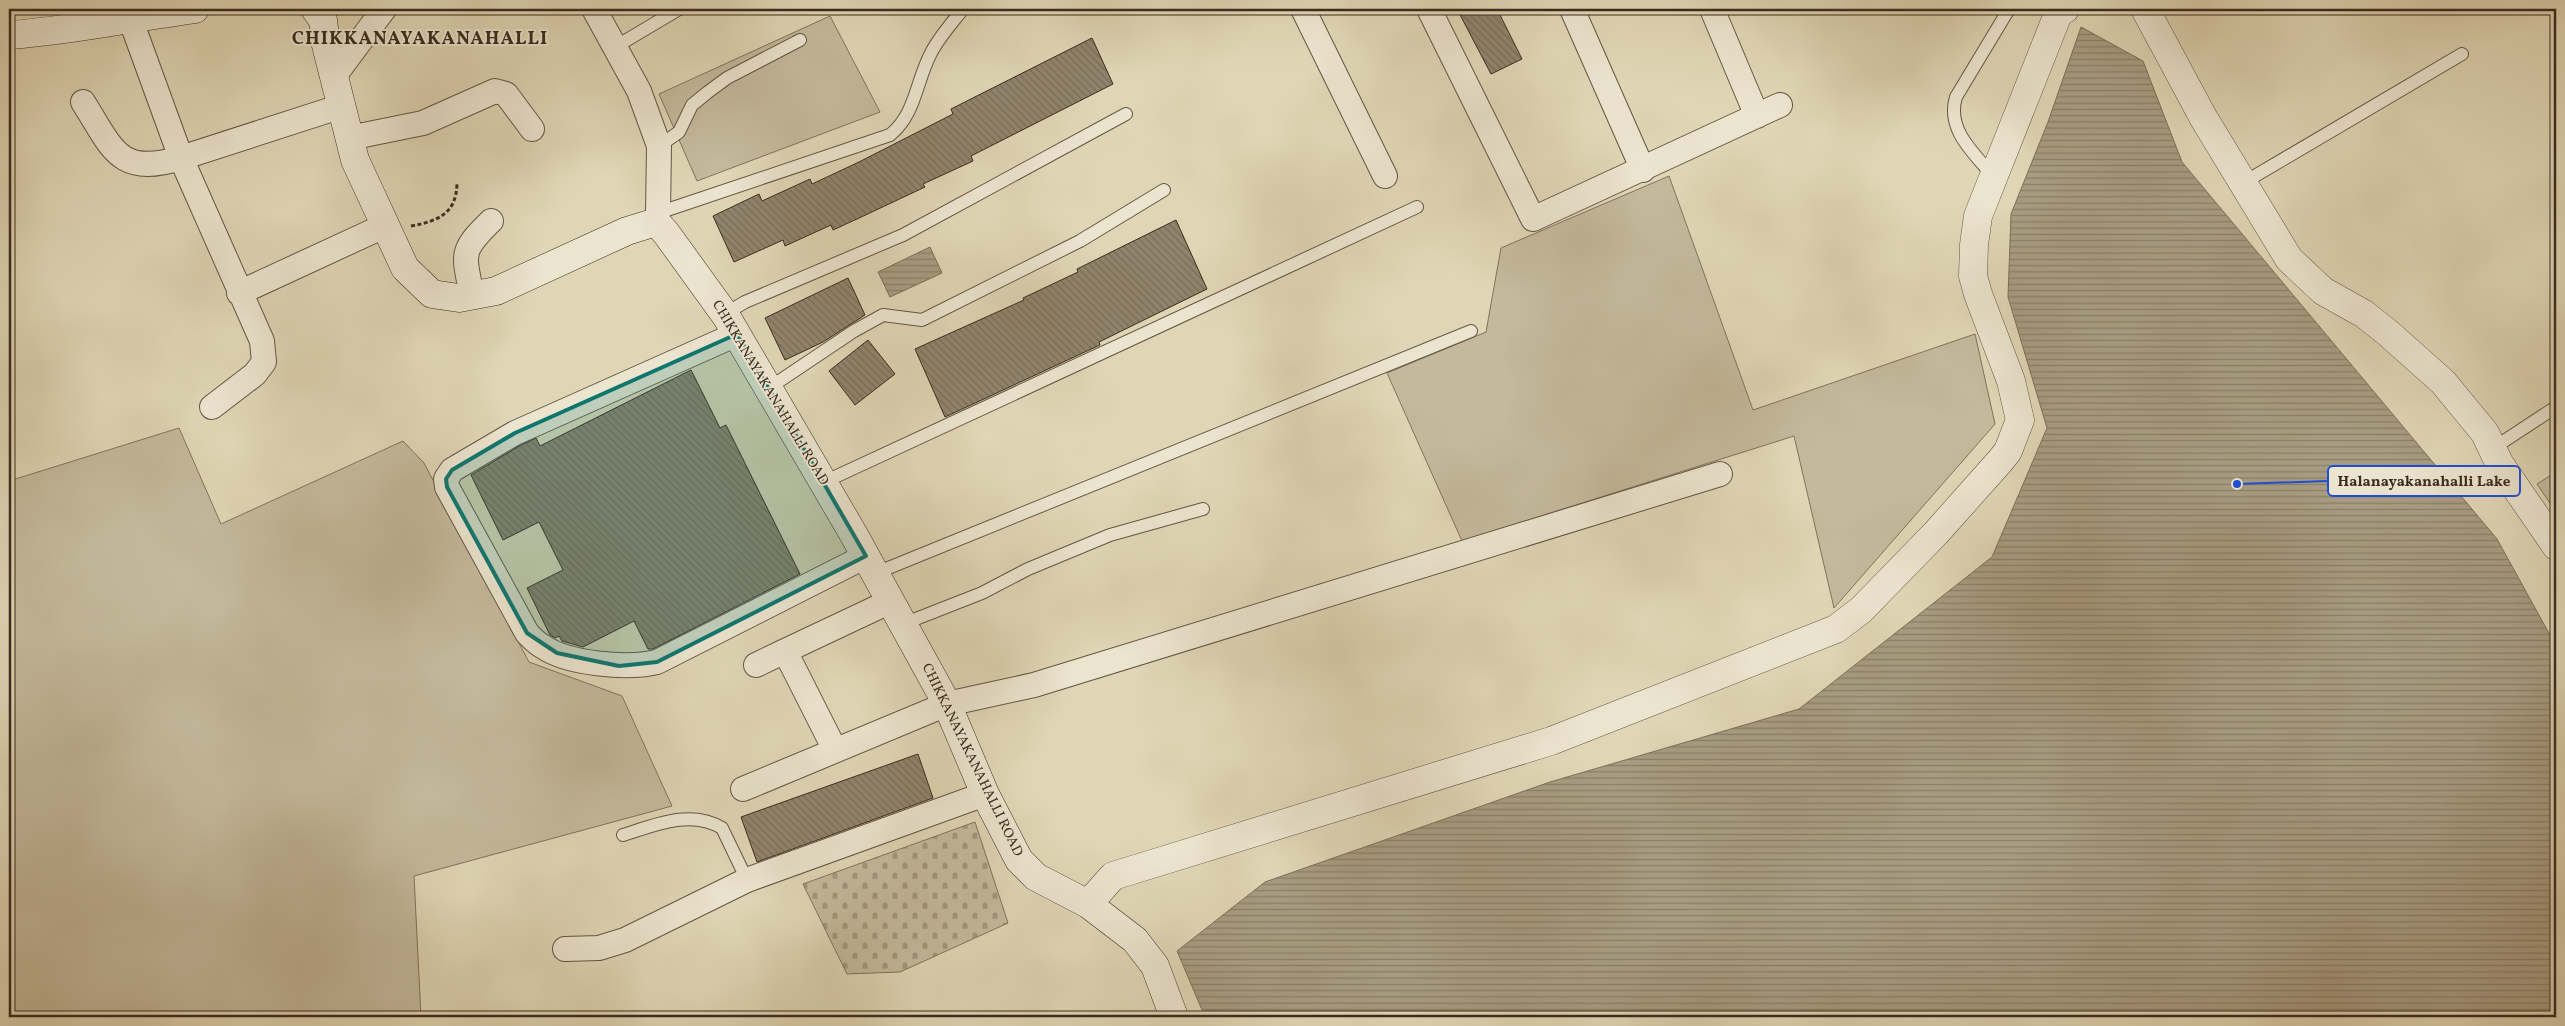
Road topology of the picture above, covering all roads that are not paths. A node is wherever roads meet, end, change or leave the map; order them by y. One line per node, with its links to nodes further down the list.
1 (195, 9): 14 (street)
2 (315, 9): 19 (street)
3 (384, 9): 19 (street)
4 (594, 9): 17 (street)
5 (679, 9): 17 (lane)
6 (963, 9): 35 (lane)
7 (1303, 9): 30 (street)
8 (1429, 9): 29 (street)
9 (1572, 9): 29 (street)
10 (1712, 9): 24 (street)
11 (2009, 9): 31 (lane)
12 (2065, 9): 31 (street)
13 (2145, 9): 32 (street)
14 (130, 18): 15 (street); 28 (street)
15 (9, 35)
16 (800, 40): 27 (lane)
17 (615, 47): 27 (street)
18 (2462, 54): 32 (lane)
19 (334, 75): 22 (street)
20 (83, 102): 28 (street)
21 (1780, 105): 24 (street)
22 (342, 106): 26 (street); 28 (street)
23 (1126, 114): 40 (lane)
24 (1757, 116): 29 (street)
25 (532, 129): 26 (street)
26 (349, 138): 37 (street)
27 (659, 146): 35 (street)
28 (181, 158): 38 (street)
29 (1643, 170)
30 (1385, 176)
31 (1994, 177): 60 (street)
32 (2243, 183): 45 (street)
33 (1164, 190): 42 (lane)
34 (1417, 207): 47 (lane)
35 (657, 218): 39 (street); 40 (street, CHIKKANAYAKANAHALLI ROAD)
36 (491, 220): 39 (street)
37 (385, 229): 38 (street); 39 (street)
38 (239, 292): 43 (street)
39 (472, 296)
40 (731, 324): 42 (street, CHIKKANAYAKANAHALLI ROAD); 50 (street)
41 (1471, 331): 50 (lane)
42 (768, 388): 47 (street, CHIKKANAYAKANAHALLI ROAD)
43 (212, 407)
44 (2556, 407): 45 (lane)
45 (2492, 449): 49 (street)
46 (1720, 474): 54 (street)
47 (824, 482): 50 (street, CHIKKANAYAKANAHALLI ROAD)
48 (1203, 509): 51 (lane)
49 (2556, 546)
50 (871, 564): 51 (street, CHIKKANAYAKANAHALLI ROAD)
51 (897, 613): 52 (street); 54 (street, CHIKKANAYAKANAHALLI ROAD)
52 (785, 651): 53 (street); 55 (street)
53 (756, 665)
54 (947, 704): 55 (street); 57 (street, CHIKKANAYAKANAHALLI ROAD)
55 (834, 750): 56 (street)
56 (743, 789)
57 (985, 794): 59 (street); 60 (street, CHIKKANAYAKANAHALLI ROAD)
58 (623, 835): 59 (lane)
59 (747, 880): 61 (street)
60 (1088, 904): 62 (street, CHIKKANAYAKANAHALLI ROAD)
61 (564, 949)
62 (1174, 1017)

